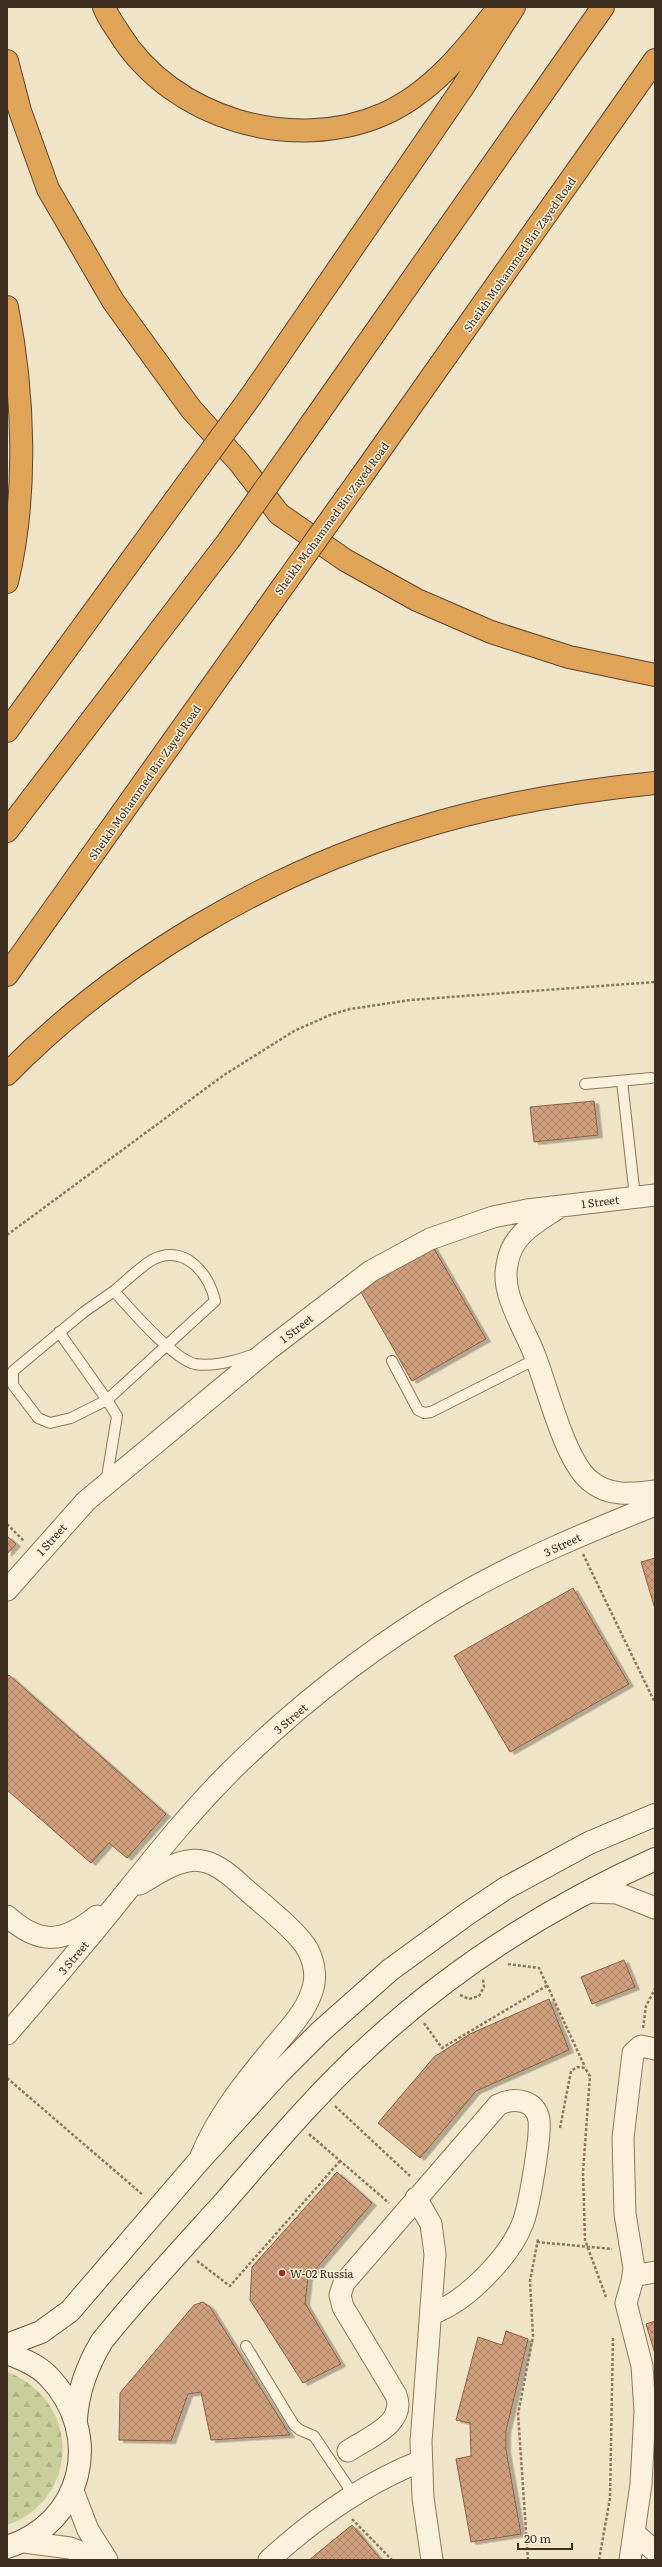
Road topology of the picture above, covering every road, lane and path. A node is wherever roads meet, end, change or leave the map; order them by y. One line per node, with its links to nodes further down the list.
1 (104, 7): 2 (highway)
2 (498, 7)
3 (514, 7): 10 (highway, bridge)
4 (603, 7): 12 (highway, bridge)
5 (655, 60): 13 (highway, Sheikh Mohammed Bin Zayed Road, bridge)
6 (7, 61): 9 (highway)
7 (7, 307): 8 (highway)
8 (7, 582)
9 (655, 675)
10 (7, 731)
11 (655, 783): 15 (highway)
12 (7, 831)
13 (7, 975)
14 (655, 982): 21 (path)
15 (7, 1074)
16 (651, 1078): 17 (lane)
17 (622, 1081): 18 (lane); 19 (lane)
18 (585, 1084)
19 (645, 1196): 20 (street, 1 Street)
20 (560, 1206): 25 (street, 1 Street); 26 (street)
21 (7, 1235)
22 (114, 1291): 23 (lane); 24 (lane); 24 (lane)
23 (59, 1332): 28 (lane); 28 (lane)
24 (166, 1346): 25 (lane); 28 (lane)
25 (269, 1349): 29 (street, 1 Street)
26 (536, 1358): 27 (lane); 30 (street)
27 (392, 1361)
28 (107, 1400): 29 (lane)
29 (105, 1484): 34 (street, 1 Street)
30 (655, 1491)
31 (655, 1505): 33 (street, 3 Street)
32 (7, 1524): 34 (path)
33 (575, 1538): 36 (path); 40 (street, 3 Street)
34 (28, 1564): 35 (street, 1 Street)
35 (7, 1590)
36 (655, 1703)
37 (655, 1815): 61 (street)
38 (655, 1859): 39 (street)
39 (589, 1892): 41 (street); 52 (street)
40 (124, 1894): 42 (street); 53 (street, 3 Street); 61 (street)
41 (655, 1908)
42 (7, 1916)
43 (508, 1960): 47 (path)
44 (488, 1975): 45 (path)
45 (483, 1979): 46 (path); 50 (path)
46 (477, 1983)
47 (548, 1986): 52 (path); 55 (path)
48 (655, 1989): 54 (path)
49 (466, 1991): 50 (path)
50 (460, 1995): 51 (path)
51 (454, 1999)
52 (422, 2016): 57 (street)
53 (7, 2034)
54 (648, 2047): 70 (street)
55 (585, 2068): 59 (path); 68 (path)
56 (7, 2078): 63 (path)
57 (322, 2093): 58 (street); 62 (path)
58 (295, 2122): 60 (path); 69 (street)
59 (559, 2132)
60 (340, 2161): 64 (path); 69 (path)
61 (198, 2162): 63 (street)
62 (420, 2193): 64 (street); 66 (street); 74 (street)
63 (158, 2209): 76 (street)
64 (402, 2214): 81 (street)
65 (539, 2236): 67 (path)
66 (514, 2240): 67 (path); 74 (street)
67 (538, 2242): 68 (path); 93 (path)
68 (586, 2247): 70 (path); 73 (path)
69 (182, 2250): 80 (street)
70 (630, 2251): 72 (street)
71 (655, 2272): 72 (street)
72 (633, 2276): 79 (street)
73 (608, 2304)
74 (433, 2312): 82 (street)
75 (613, 2334): 94 (path)
76 (7, 2345)
77 (246, 2346): 84 (lane)
78 (7, 2353): 80 (street)
79 (650, 2386): 85 (street)
80 (76, 2419): 83 (street)
81 (348, 2451)
82 (421, 2461): 84 (street); 92 (street)
83 (73, 2491): 86 (street); 89 (street)
84 (345, 2499): 90 (street); 91 (path)
85 (635, 2534): 87 (street); 95 (street)
86 (16, 2545): 88 (street)
87 (655, 2551)
88 (101, 2560)
89 (107, 2560)
90 (269, 2560)
91 (392, 2560)
92 (432, 2560)
93 (528, 2560)
94 (600, 2560)
95 (630, 2560)

